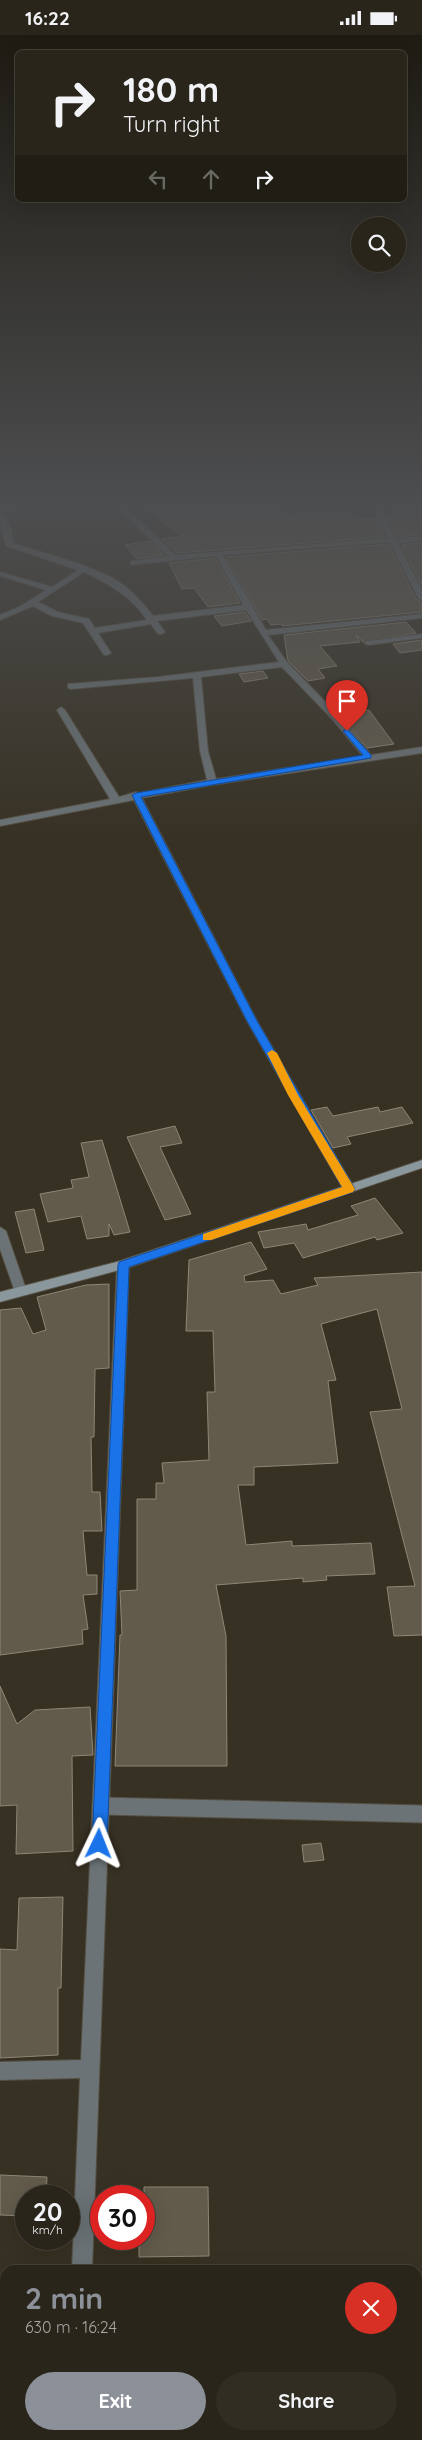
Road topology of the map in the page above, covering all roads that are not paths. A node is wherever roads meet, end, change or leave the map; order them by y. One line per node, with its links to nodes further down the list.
1 (77, 618): 6 (street)
2 (165, 618): 5 (street)
3 (255, 618): 8 (street)
4 (401, 618): 8 (street)
5 (152, 620): 6 (street); 7 (street)
6 (92, 631): 11 (street)
7 (160, 632)
8 (263, 633): 12 (street)
9 (422, 636): 10 (street)
10 (368, 643)
11 (107, 653)
12 (284, 664): 13 (street); 17 (street)
13 (197, 675): 14 (street); 18 (street)
14 (71, 686)
15 (61, 710): 20 (street)
16 (422, 750): 17 (street)
17 (368, 757): 18 (street)
18 (212, 782): 19 (street)
19 (136, 795): 20 (street); 23 (street)
20 (115, 799): 21 (street)
21 (0, 823)
22 (422, 1164): 23 (main road)
23 (349, 1189): 25 (main road)
24 (0, 1231): 26 (street)
25 (124, 1265): 26 (main road); 28 (street)
26 (21, 1292): 27 (main road)
27 (0, 1297)
28 (101, 1807): 29 (lane); 30 (street)
29 (422, 1813)
30 (90, 2069): 31 (street); 32 (street)
31 (0, 2071)
32 (82, 2265)

